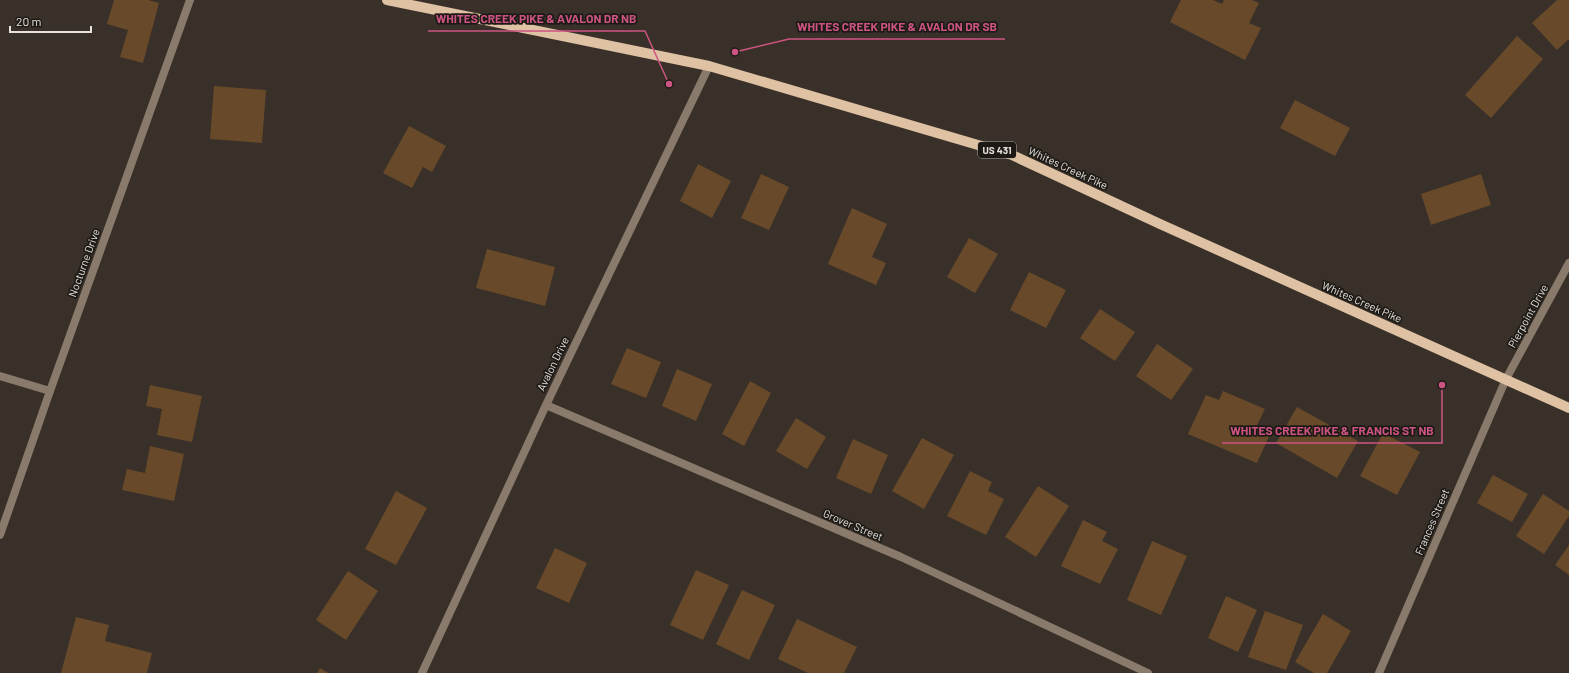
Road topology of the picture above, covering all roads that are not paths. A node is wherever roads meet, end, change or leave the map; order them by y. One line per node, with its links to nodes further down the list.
1 (190, 0): 7 (street, Nocturne Drive)
2 (387, 0): 3 (main road, Whites Creek Pike / US 431)
3 (709, 66): 6 (main road, Whites Creek Pike / US 431); 8 (street, Avalon Drive)
4 (1569, 263): 6 (street, Pierpoint Drive)
5 (0, 376): 7 (street)
6 (1506, 379): 9 (main road, Whites Creek Pike / US 431); 13 (street, Frances Street)
7 (50, 390): 10 (street, Nocturne Drive)
8 (546, 405): 11 (street, Avalon Drive); 12 (street, Grover Street)
9 (1569, 408)
10 (0, 535)
11 (422, 673)
12 (1148, 673)
13 (1379, 673)

